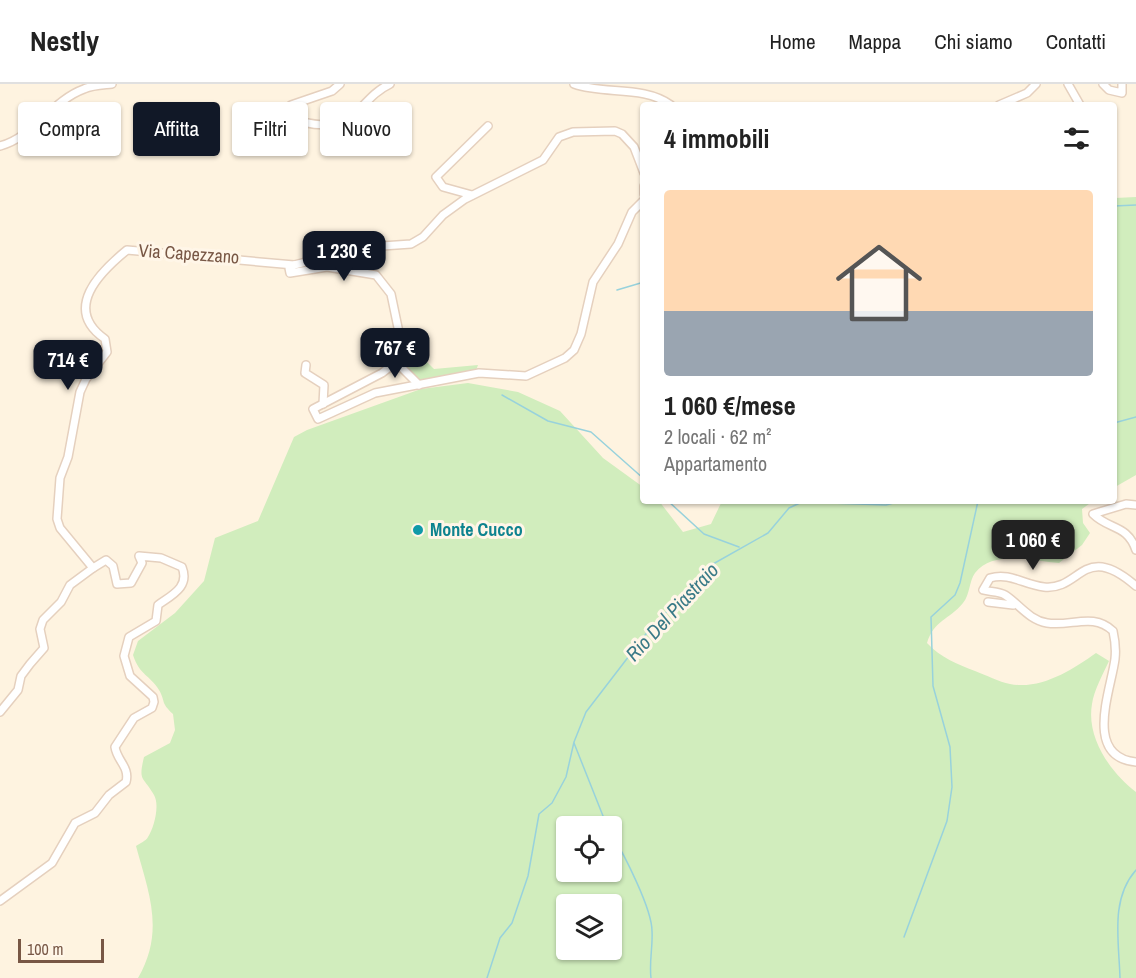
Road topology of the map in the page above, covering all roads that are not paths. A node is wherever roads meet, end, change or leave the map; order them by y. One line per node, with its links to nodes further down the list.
1 (112, 84): 13 (street)
2 (340, 84): 3 (street)
3 (390, 84)
4 (574, 84): 9 (street)
5 (1036, 84): 10 (street)
6 (1068, 84): 11 (street)
7 (1103, 84): 8 (street)
8 (1122, 84)
9 (665, 102)
10 (1006, 102)
11 (1078, 102)
12 (488, 126): 15 (street)
13 (0, 146)
14 (640, 163): 15 (street)
15 (472, 195): 17 (street)
16 (640, 204): 20 (street)
17 (294, 265): 18 (street); 24 (street, Via Capezzano)
18 (399, 360): 20 (street); 21 (street)
19 (306, 365): 21 (street)
20 (419, 385): 21 (street)
21 (323, 404)
22 (1136, 505): 23 (street)
23 (1136, 550)
24 (93, 568): 28 (street); 30 (street)
25 (1136, 586): 27 (street)
26 (988, 602): 27 (street)
27 (1013, 604): 29 (street)
28 (0, 712)
29 (1136, 762)
30 (0, 901)

